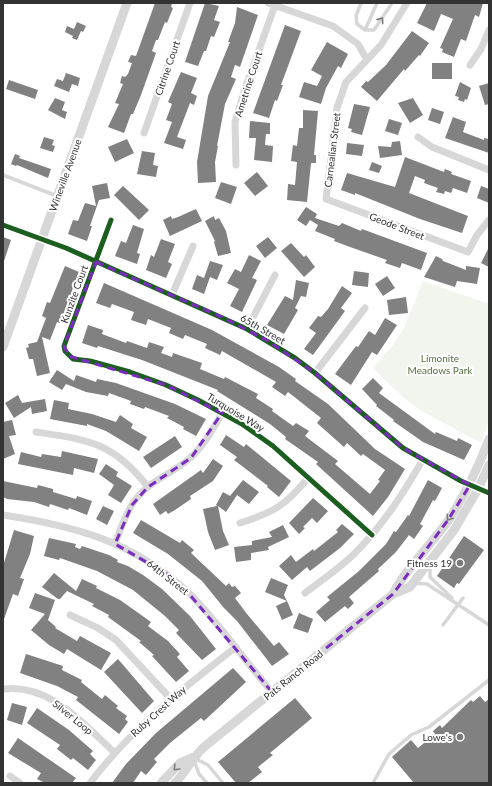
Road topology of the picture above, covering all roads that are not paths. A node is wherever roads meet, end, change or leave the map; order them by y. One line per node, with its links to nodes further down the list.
1 (127, 3): 17 (street, Wineville Avenue)
2 (190, 3): 12 (street, Citrine Court)
3 (361, 3): 8 (lane)
4 (377, 3): 8 (lane)
5 (392, 3): 8 (lane, one-way to 5)
6 (407, 3): 10 (street, Carnealian Street)
7 (272, 4): 10 (street); 14 (street, Ametrine Court)
8 (365, 30)
9 (489, 30): 11 (street)
10 (367, 60): 18 (street, Carnealian Street)
11 (470, 65)
12 (144, 133)
13 (418, 137): 15 (street)
14 (236, 165)
15 (489, 170)
16 (3, 175): 17 (lane)
17 (58, 196): 22 (street, Wineville Avenue)
18 (326, 199): 20 (street, Geode Street)
19 (111, 220): 24 (street, Kunzite Court)
20 (489, 220)
21 (3, 225): 22 (street, 65th Street)
22 (42, 239): 24 (street, 65th Street); 29 (street, Wineville Avenue)
23 (193, 246): 26 (street)
24 (96, 262): 26 (street, 65th Street); 30 (street, Kunzite Court)
25 (275, 275): 28 (street)
26 (172, 295): 28 (street, 65th Street)
27 (365, 308): 31 (street)
28 (247, 329): 31 (street, 65th Street)
29 (4, 343)
30 (65, 351): 32 (street, Turquoise Way)
31 (315, 373): 35 (street, 65th Street)
32 (222, 413): 37 (street, Turquoise Way); 39 (street)
33 (36, 432): 39 (street)
34 (489, 439): 38 (street, Pats Ranch Road)
35 (422, 461): 38 (street, 65th Street); 44 (street)
36 (489, 464): 40 (street, Pats Ranch Road)
37 (308, 478): 43 (street); 44 (street, Turquoise Way)
38 (470, 485): 40 (street, 65th Street); 49 (street, Pats Ranch Road, one-way to 49)
39 (148, 487): 45 (street)
40 (478, 489): 41 (street, 65th Street); 46 (street, Pats Ranch Road)
41 (489, 493)
42 (3, 515): 45 (street, 64th Street)
43 (240, 523)
44 (372, 535): 48 (street)
45 (115, 544): 55 (street, 64th Street)
46 (430, 562): 47 (street, Pats Ranch Road); 51 (lane)
47 (413, 582): 49 (street, Pats Ranch Road); 51 (lane)
48 (305, 593)
49 (393, 594): 58 (street, Pats Ranch Road)
50 (463, 598): 51 (lane)
51 (458, 604): 53 (lane); 54 (lane)
52 (70, 615): 59 (street)
53 (443, 625)
54 (489, 625)
55 (236, 647): 58 (street, 64th Street); 59 (street, Ruby Crest Way)
56 (489, 680): 69 (lane)
57 (3, 689): 60 (street, Silver Loop)
58 (272, 692): 61 (street, Pats Ranch Road)
59 (170, 698): 60 (street, Ruby Crest Way)
60 (114, 752): 64 (street, Ruby Crest Way)
61 (194, 757): 65 (street, Pats Ranch Road, one-way to 65); 66 (street, Pats Ranch Road); 67 (lane); 68 (lane)
62 (10, 776): 63 (street)
63 (20, 783)
64 (90, 783)
65 (161, 783)
66 (175, 783)
67 (207, 783)
68 (223, 783)
69 (373, 783)

